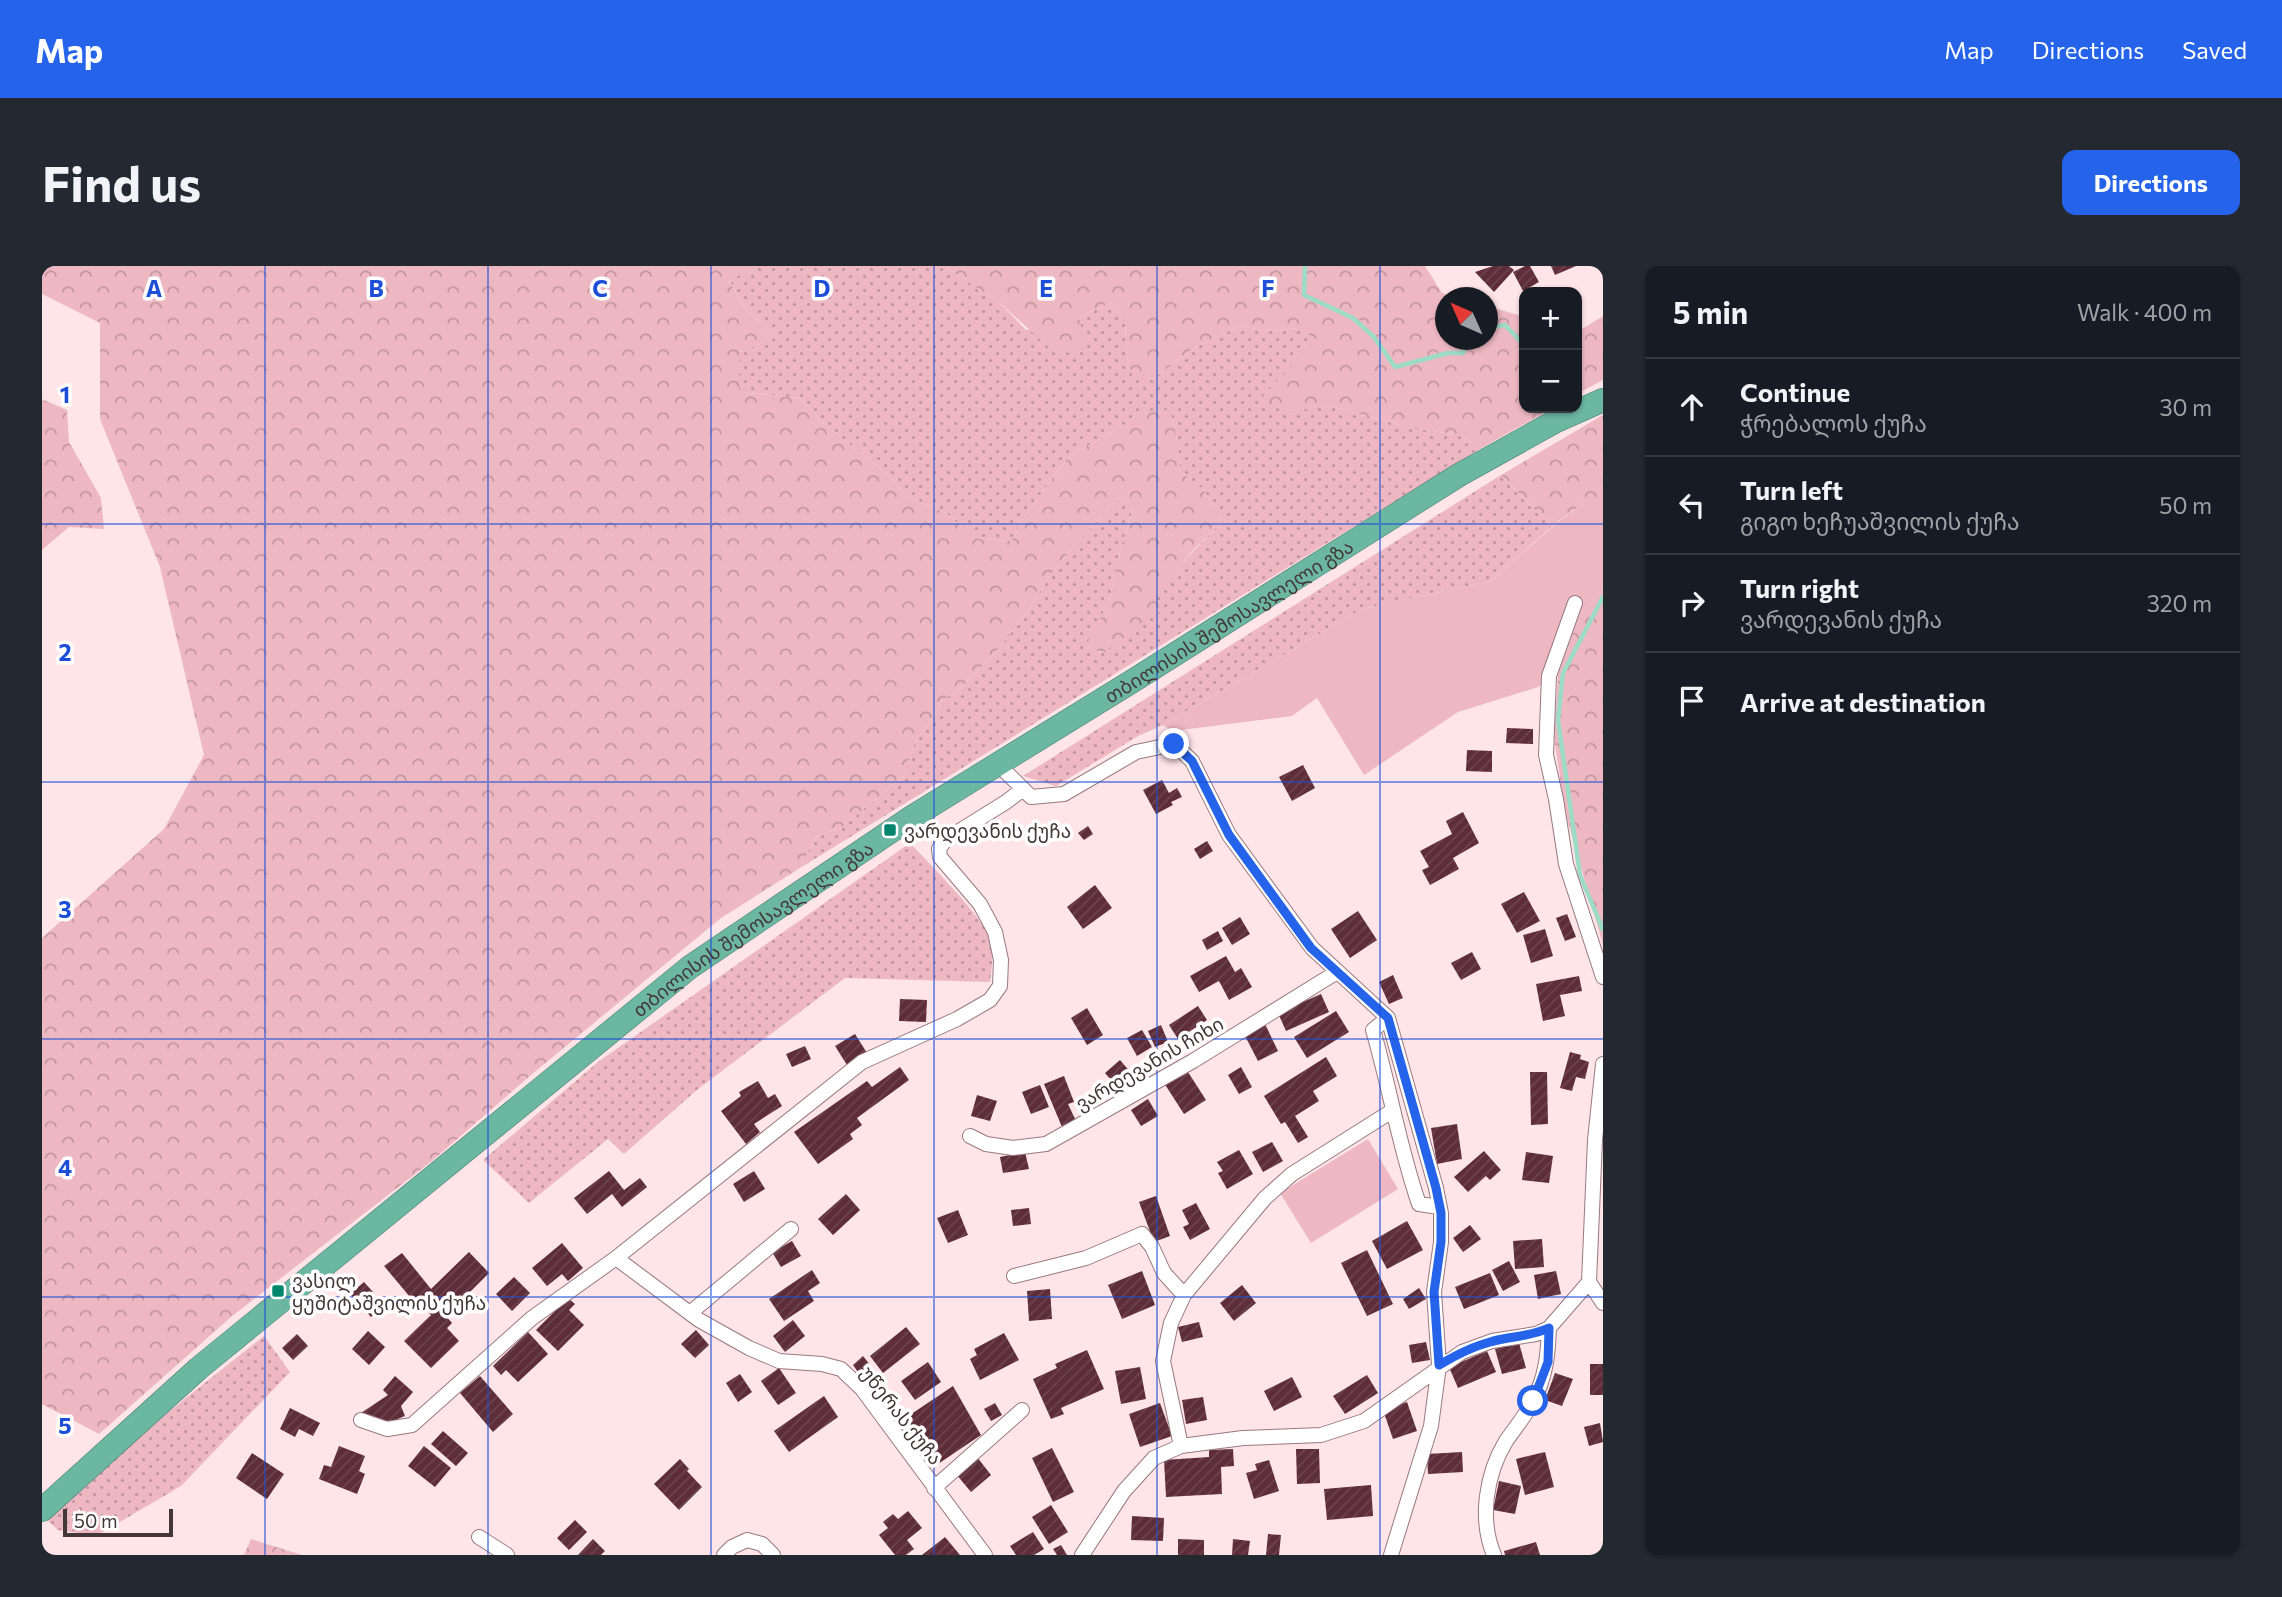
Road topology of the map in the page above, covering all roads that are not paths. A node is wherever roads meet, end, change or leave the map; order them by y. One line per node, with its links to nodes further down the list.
1 (1603, 400): 3 (highway, თბილისის შემოსავლელი გზა)
2 (1575, 603): 6 (street)
3 (998, 764): 4 (street); 25 (highway, თბილისის შემოსავლელი გზა)
4 (1023, 789): 5 (street); 13 (street)
5 (1337, 972): 7 (street); 10 (street, ვარდევანის ჩიხი)
6 (1603, 977)
7 (1388, 1018): 9 (street); 11 (street)
8 (1603, 1064): 15 (street)
9 (1392, 1111): 11 (street); 16 (street)
10 (970, 1136)
11 (1439, 1207): 20 (street)
12 (791, 1229): 18 (street)
13 (616, 1258): 18 (street, უწერას ქუჩა); 22 (street)
14 (1014, 1276): 16 (street)
15 (1589, 1282): 17 (street); 19 (street)
16 (1184, 1295): 23 (street)
17 (1603, 1303)
18 (690, 1313): 24 (street, უწერას ქუჩა)
19 (1549, 1328): 20 (street); 33 (street)
20 (1439, 1365): 23 (street); 32 (street)
21 (1023, 1410): 24 (street)
22 (361, 1420)
23 (1181, 1446): 31 (street)
24 (934, 1488): 30 (street, უწერას ქუჩა)
25 (42, 1510)
26 (479, 1537): 27 (street)
27 (507, 1555)
28 (724, 1555): 29 (street)
29 (773, 1555)
30 (985, 1555)
31 (1082, 1555)
32 (1391, 1555)
33 (1494, 1555)

